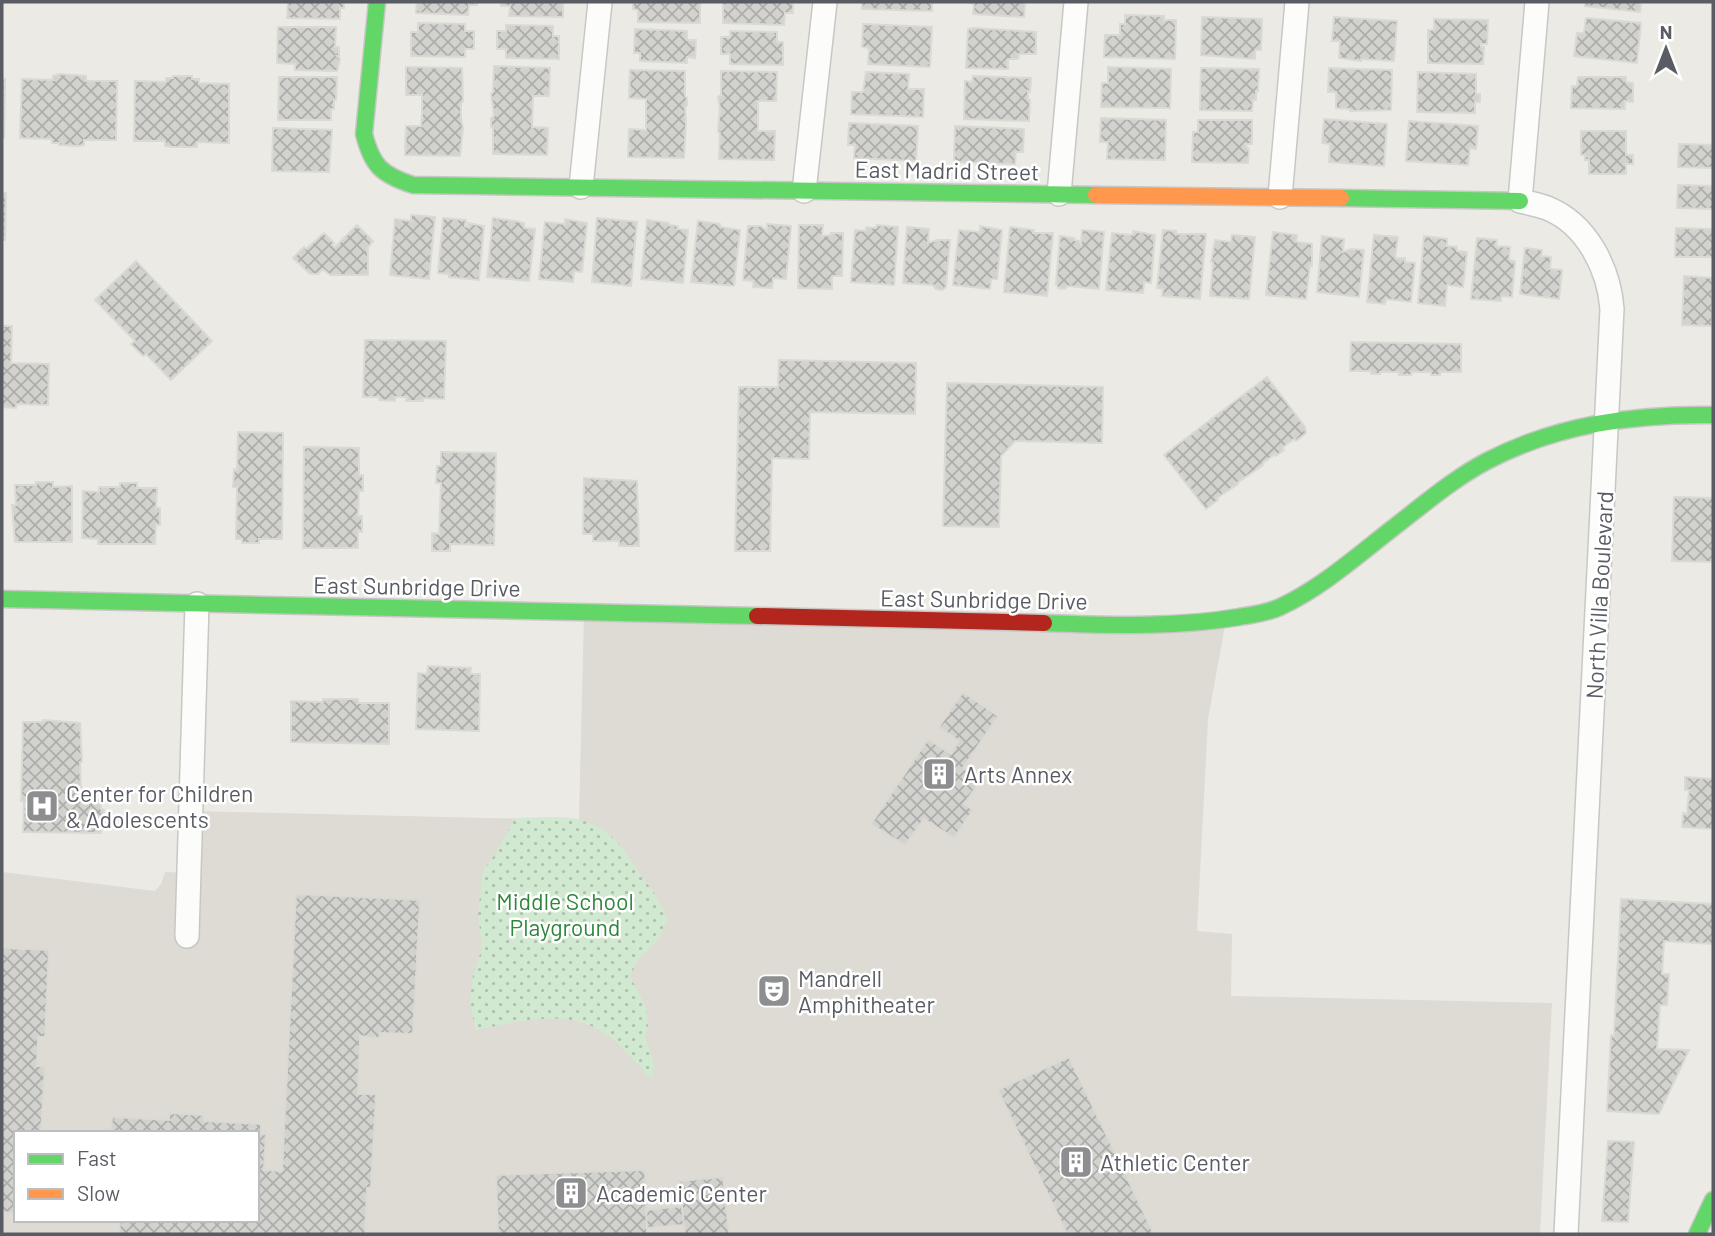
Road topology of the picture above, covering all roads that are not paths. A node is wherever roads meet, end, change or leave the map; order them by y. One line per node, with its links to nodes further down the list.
1 (377, 2): 7 (street, East Madrid Street)
2 (600, 2): 7 (street)
3 (825, 2): 8 (street)
4 (1076, 2): 9 (street)
5 (1297, 2): 10 (street)
6 (1537, 2): 11 (street)
7 (581, 187): 8 (street, East Madrid Street)
8 (804, 191): 9 (street, East Madrid Street)
9 (1059, 194): 10 (street, East Madrid Street)
10 (1280, 198): 11 (street, East Madrid Street)
11 (1520, 201): 13 (street, North Villa Boulevard)
12 (1713, 415): 13 (street, East Sunbridge Drive)
13 (1608, 422): 15 (street, East Sunbridge Drive); 18 (street, North Villa Boulevard)
14 (2, 600): 15 (street, East Sunbridge Drive)
15 (197, 604): 16 (street)
16 (187, 936)
17 (1713, 1200): 19 (street)
18 (1566, 1234)
19 (1697, 1234)

